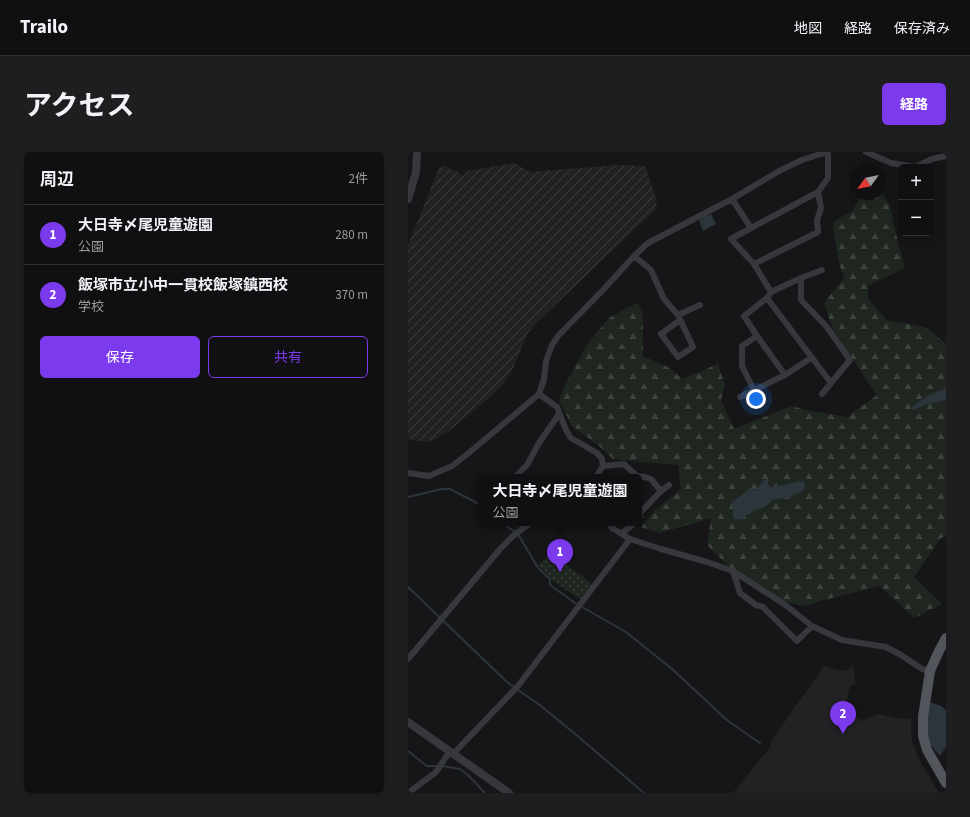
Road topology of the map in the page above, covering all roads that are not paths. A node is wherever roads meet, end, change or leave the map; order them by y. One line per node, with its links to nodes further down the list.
1 (417, 152): 6 (street)
2 (828, 152): 5 (street); 7 (street)
3 (866, 152): 4 (street)
4 (946, 156)
5 (818, 192): 8 (street); 10 (street)
6 (408, 199)
7 (732, 199): 8 (street); 9 (street)
8 (751, 228): 10 (street)
9 (634, 256): 16 (street); 22 (street)
10 (754, 264): 13 (street)
11 (822, 270): 12 (street)
12 (800, 278): 13 (street); 20 (street)
13 (771, 292): 14 (street)
14 (767, 298): 17 (street); 18 (street)
15 (700, 305): 16 (street)
16 (679, 317): 16 (street)
17 (757, 336): 19 (street); 21 (street)
18 (811, 358): 19 (street); 20 (street)
19 (785, 375): 21 (street)
20 (831, 383): 23 (street)
21 (754, 390): 24 (street)
22 (539, 394): 25 (street); 27 (street)
23 (822, 394)
24 (740, 396)
25 (559, 414): 26 (street); 28 (street)
26 (603, 466): 29 (street); 30 (street)
27 (408, 473)
28 (519, 474)
29 (598, 474)
30 (634, 474)
31 (642, 477): 33 (street)
32 (669, 485): 33 (street)
33 (661, 491): 34 (street)
34 (642, 511)
35 (526, 526): 43 (street)
36 (611, 526): 38 (street)
37 (631, 526): 38 (street)
38 (622, 533): 39 (street)
39 (630, 539): 40 (street); 46 (street)
40 (733, 571): 41 (street); 41 (street)
41 (812, 626): 44 (street)
42 (946, 638): 44 (main road)
43 (408, 659)
44 (930, 671): 47 (main road)
45 (408, 722): 46 (street)
46 (451, 752): 48 (street); 49 (street)
47 (946, 783)
48 (408, 793)
49 (509, 793)

